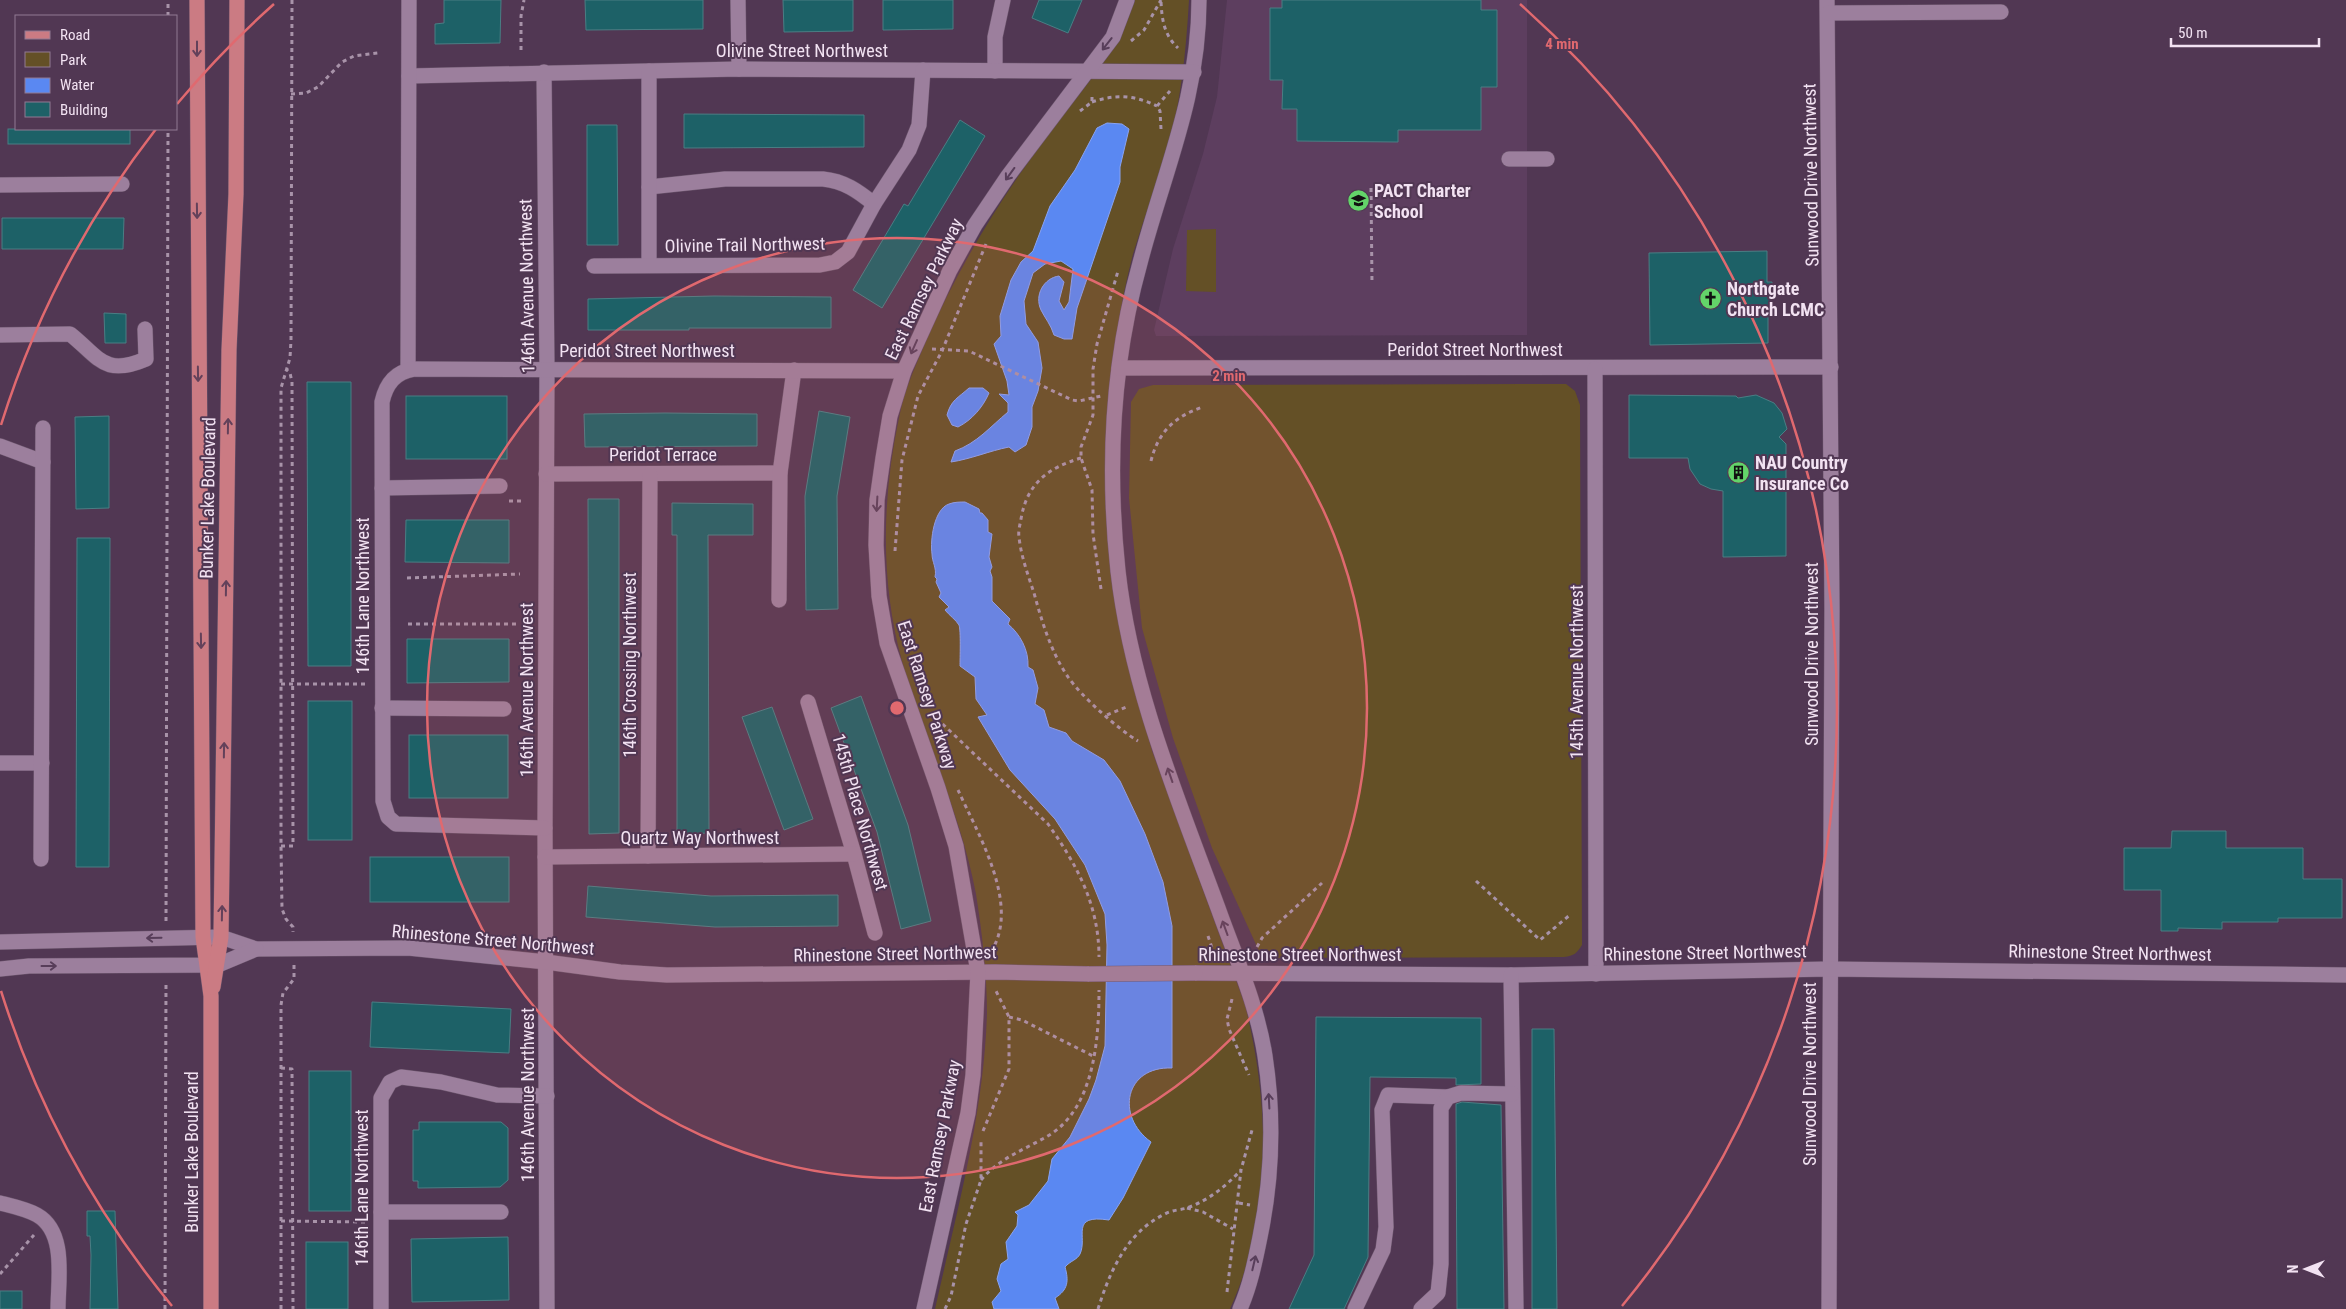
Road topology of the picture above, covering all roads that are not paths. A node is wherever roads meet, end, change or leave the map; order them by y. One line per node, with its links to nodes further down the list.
1 (197, 0): 58 (main road, Bunker Lake Boulevard, one-way to 58)
2 (237, 0): 59 (main road, Bunker Lake Boulevard, one-way to 2)
3 (410, 0): 19 (street)
4 (738, 0): 12 (street)
5 (1003, 0): 15 (street)
6 (1127, 0): 16 (street, East Ramsey Parkway, one-way to 16)
7 (1199, 0): 18 (street)
8 (1827, 6): 9 (street); 30 (street, Sunwood Drive Northwest)
9 (1902, 6): 10 (street)
10 (1974, 6): 11 (street)
11 (2001, 12)
12 (739, 69): 13 (street, Olivine Street Northwest); 14 (street, Olivine Street Northwest)
13 (923, 70): 15 (street, Olivine Street Northwest); 25 (street, Olivine Trail Northwest)
14 (649, 71): 17 (street, Olivine Street Northwest); 24 (street, Olivine Trail Northwest)
15 (995, 71): 16 (street, Olivine Street Northwest)
16 (1087, 71): 18 (street, Olivine Street Northwest); 36 (street, East Ramsey Parkway, one-way to 36)
17 (544, 72): 19 (street, Olivine Street Northwest); 32 (street, 146th Avenue Northwest)
18 (1194, 72): 31 (street)
19 (409, 76): 34 (street)
20 (1547, 158): 21 (street)
21 (1509, 159)
22 (122, 184): 23 (street)
23 (0, 185)
24 (649, 187): 25 (street); 26 (street, Olivine Trail Northwest)
25 (874, 204): 26 (street, Olivine Trail Northwest)
26 (649, 265): 27 (street, Olivine Trail Northwest)
27 (594, 266)
28 (145, 329): 29 (street)
29 (0, 335)
30 (1831, 367): 33 (street, Peridot Street Northwest); 65 (street, Sunwood Drive Northwest)
31 (1119, 368): 33 (street, Peridot Street Northwest); 67 (street, one-way to 31)
32 (547, 369): 34 (street, Peridot Street Northwest); 35 (street, Peridot Street Northwest); 42 (street, 146th Avenue Northwest)
33 (1595, 369): 68 (street, 145th Avenue Northwest)
34 (408, 370): 37 (street, Peridot Street Northwest)
35 (794, 370): 36 (street, Peridot Street Northwest); 41 (street)
36 (904, 371): 66 (street, East Ramsey Parkway, one-way to 66)
37 (393, 378): 45 (street, 146th Lane Northwest)
38 (44, 428): 40 (street)
39 (0, 446): 40 (street)
40 (44, 462): 51 (street)
41 (780, 473): 43 (street, Peridot Terrace); 46 (street)
42 (546, 474): 43 (street, Peridot Terrace); 52 (street, 146th Avenue Northwest)
43 (650, 475): 54 (street, 146th Crossing Northwest)
44 (500, 486): 45 (street)
45 (382, 488): 48 (street, 146th Lane Northwest)
46 (779, 600)
47 (808, 702): 53 (street, 145th Place Northwest)
48 (382, 708): 49 (street); 52 (street, 146th Lane Northwest)
49 (504, 709)
50 (0, 763): 51 (street)
51 (42, 763): 56 (street)
52 (545, 828): 55 (street, 146th Avenue Northwest)
53 (854, 854): 54 (street, Quartz Way Northwest); 57 (street, 145th Place Northwest)
54 (648, 856): 55 (street, Quartz Way Northwest)
55 (545, 857): 62 (street, 146th Avenue Northwest)
56 (41, 859)
57 (875, 933)
58 (203, 937): 59 (street, Rhinestone Street Northwest); 60 (street, Rhinestone Street Northwest, one-way to 60); 63 (main road, Bunker Lake Boulevard)
59 (222, 937): 61 (street, Rhinestone Street Northwest); 63 (main road, Bunker Lake Boulevard)
60 (0, 942)
61 (256, 949): 62 (street, Rhinestone Street Northwest); 63 (street, Rhinestone Street Northwest)
62 (546, 962): 66 (street, Rhinestone Street Northwest); 72 (street, 146th Avenue Northwest)
63 (212, 965): 64 (street, Rhinestone Street Northwest, one-way to 63); 79 (main road, Bunker Lake Boulevard)
64 (0, 969)
65 (1829, 969): 68 (street, Rhinestone Street Northwest); 70 (street, Rhinestone Street Northwest); 88 (street, Sunwood Drive Northwest)
66 (978, 972): 67 (street, Rhinestone Street Northwest, bridge); 82 (street, East Ramsey Parkway)
67 (1241, 972): 69 (street, Rhinestone Street Northwest); 83 (street, one-way to 67)
68 (1596, 974): 69 (street, Rhinestone Street Northwest)
69 (1511, 975): 71 (street)
70 (2346, 975)
71 (1512, 1094): 73 (street); 87 (street)
72 (547, 1096): 76 (street, 146th Lane Northwest); 81 (street, 146th Avenue Northwest)
73 (1448, 1097): 77 (street); 84 (street)
74 (0, 1203): 78 (street)
75 (501, 1212): 76 (street)
76 (381, 1218): 80 (street, 146th Lane Northwest)
77 (1438, 1293): 85 (street); 86 (street)
78 (58, 1309)
79 (211, 1309)
80 (381, 1309)
81 (547, 1309)
82 (924, 1309)
83 (1240, 1309)
84 (1354, 1309)
85 (1421, 1309)
86 (1439, 1309)
87 (1516, 1309)
88 (1829, 1309)

